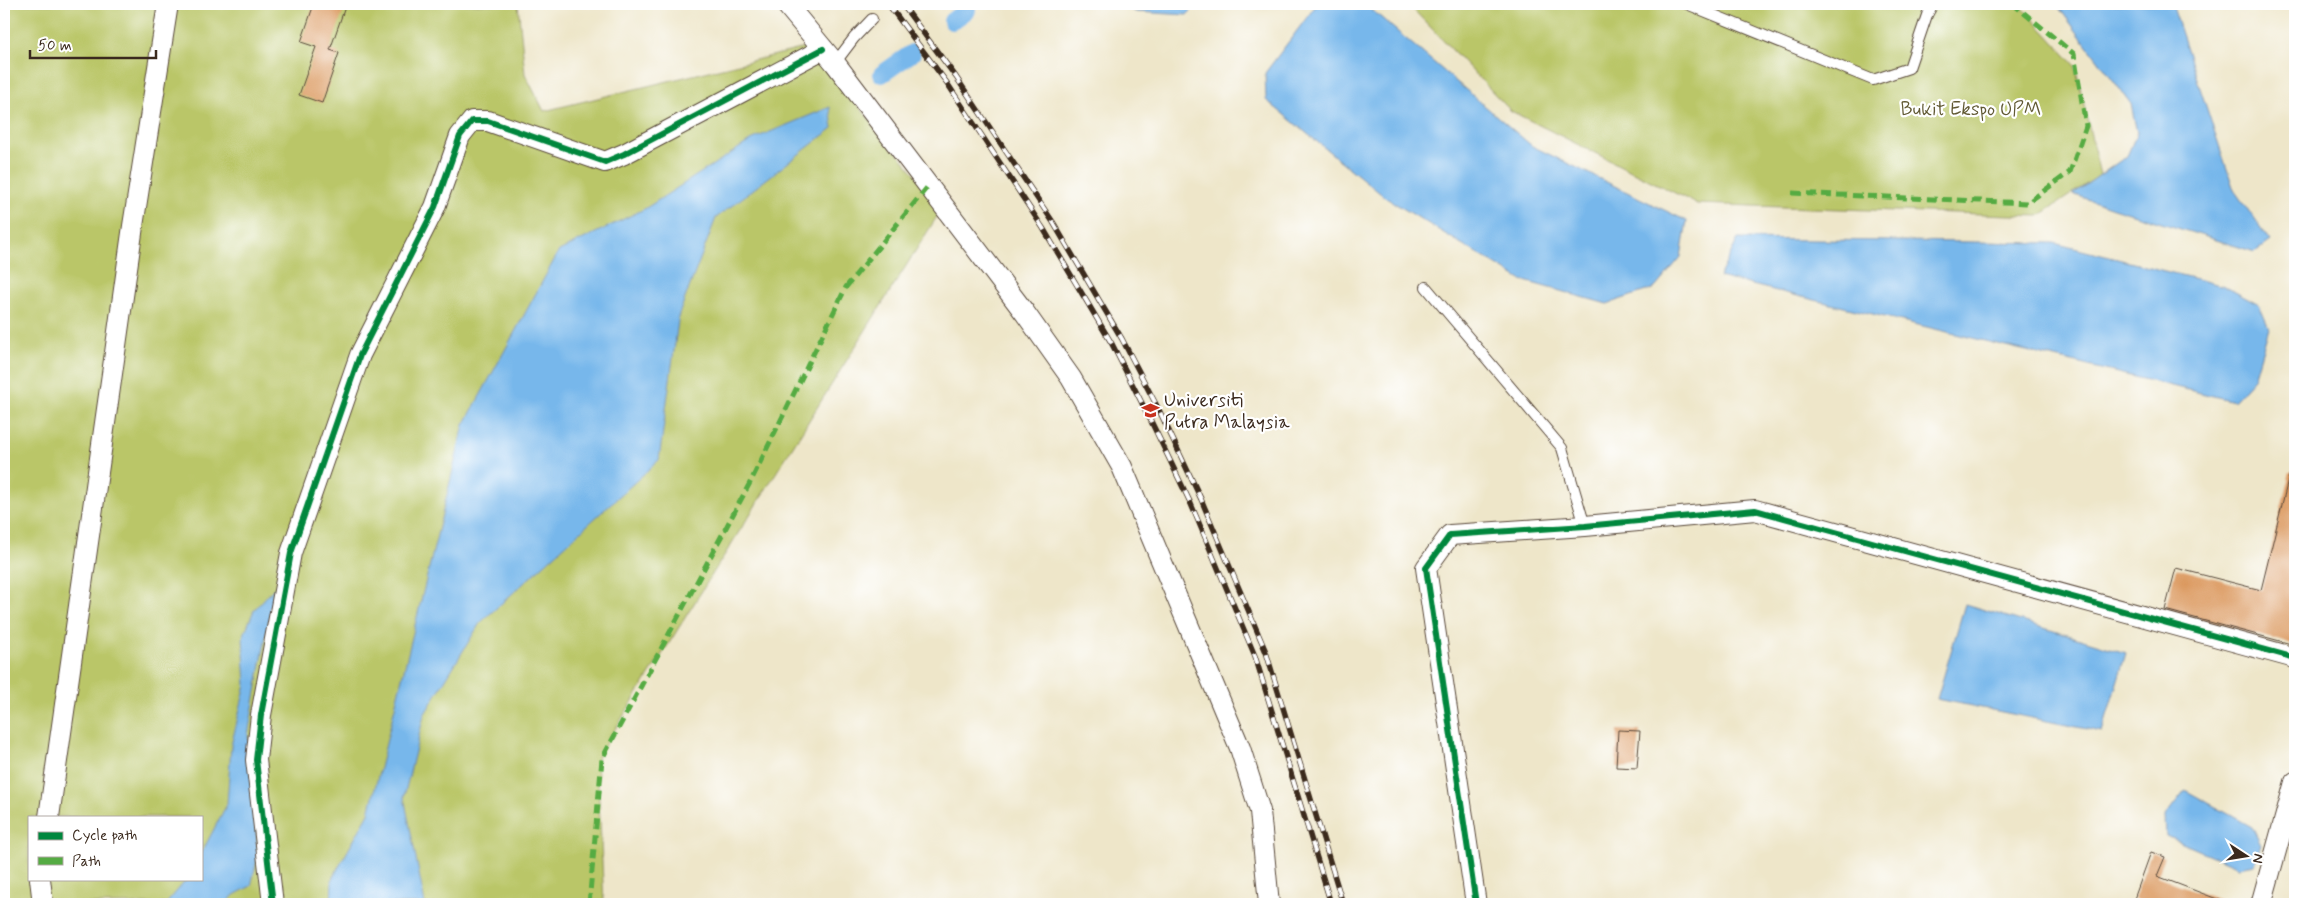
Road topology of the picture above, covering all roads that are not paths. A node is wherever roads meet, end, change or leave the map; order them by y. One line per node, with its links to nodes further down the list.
1 (168, 4): 11 (street)
2 (786, 4): 6 (street)
3 (1687, 4): 4 (lane)
4 (1933, 4)
5 (872, 20): 6 (lane)
6 (829, 56): 15 (street); 16 (street)
7 (1426, 287): 8 (lane)
8 (1585, 526): 9 (street); 17 (street)
9 (2295, 658)
10 (2295, 782): 13 (street)
11 (49, 816)
12 (40, 880): 14 (street)
13 (2262, 901)
14 (43, 904)
15 (273, 904)
16 (1269, 904)
17 (1476, 904)

